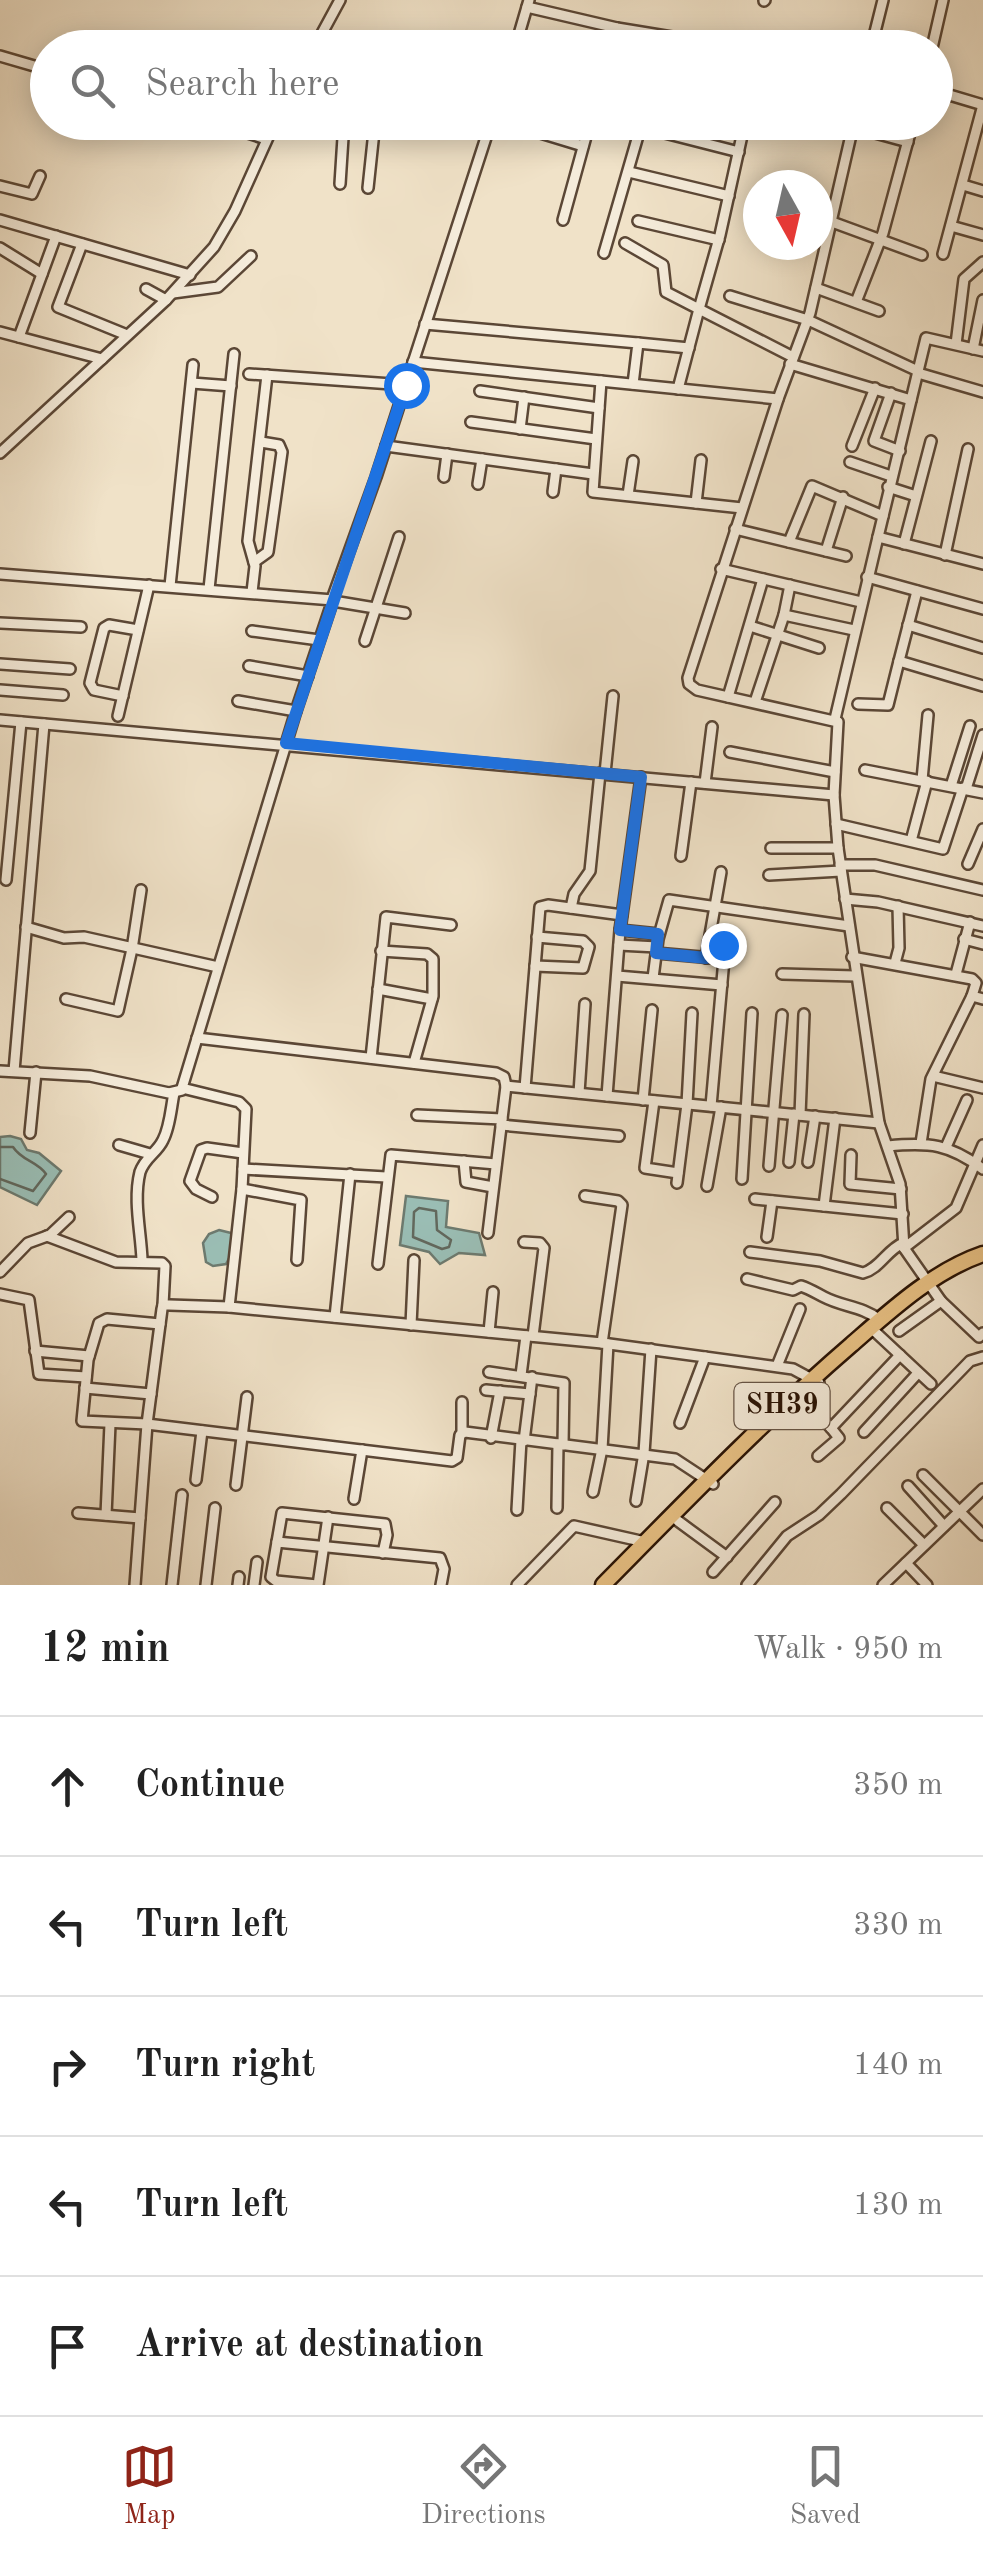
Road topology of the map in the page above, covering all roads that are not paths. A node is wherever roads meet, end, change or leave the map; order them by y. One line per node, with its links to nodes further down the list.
1 (340, 0): 6 (street)
2 (882, 0): 9 (street)
3 (942, 0): 10 (street)
4 (528, 3): 5 (street); 7 (street)
5 (616, 28): 8 (street)
6 (324, 30)
7 (520, 30)
8 (632, 30)
9 (875, 30)
10 (936, 30)
11 (0, 56): 12 (street)
12 (30, 65)
13 (953, 96): 31 (street)
14 (265, 140): 56 (street)
15 (343, 140): 30 (street)
16 (373, 140): 33 (street)
17 (485, 140): 66 (street)
18 (563, 140): 26 (street)
19 (585, 140): 26 (street)
20 (637, 140): 28 (street)
21 (695, 140): 27 (street)
22 (741, 140): 27 (street)
23 (850, 140): 36 (street)
24 (902, 140): 25 (street)
25 (908, 142): 45 (street)
26 (583, 146): 38 (street)
27 (738, 152): 35 (street)
28 (629, 172): 35 (street); 49 (street)
29 (40, 176): 32 (street)
30 (340, 184)
31 (962, 185): 34 (street); 41 (street)
32 (0, 186)
33 (368, 188)
34 (983, 191)
35 (729, 196): 44 (street)
36 (833, 218)
37 (0, 220): 43 (street)
38 (564, 220)
39 (638, 221): 44 (street)
40 (833, 222): 45 (street)
41 (951, 226): 42 (street); 50 (street)
42 (983, 235)
43 (56, 236): 46 (street); 55 (street)
44 (719, 240): 63 (street)
45 (880, 240): 51 (street); 62 (street)
46 (82, 244): 56 (street); 68 (street)
47 (625, 244): 63 (street)
48 (0, 249): 55 (street)
49 (604, 254)
50 (943, 254)
51 (922, 255)
52 (251, 256): 59 (street)
53 (823, 260): 57 (street)
54 (983, 262): 71 (street)
55 (42, 274): 69 (street)
56 (190, 275): 59 (street)
57 (816, 288): 62 (street); 65 (street)
58 (146, 289): 59 (street)
59 (170, 296): 68 (street)
60 (730, 296): 65 (street)
61 (983, 300): 73 (street)
62 (856, 302): 64 (street)
63 (699, 309): 72 (street); 76 (street)
64 (878, 311)
65 (808, 320): 76 (street); 79 (street)
66 (425, 324): 70 (street); 77 (street)
67 (0, 332): 69 (street)
68 (126, 335): 75 (street)
69 (19, 337): 75 (street)
70 (638, 343): 72 (street); 84 (street)
71 (956, 344): 73 (street); 79 (street)
72 (688, 348): 88 (street)
73 (978, 350)
74 (234, 354): 86 (street)
75 (102, 358): 105 (street)
76 (792, 360): 87 (street); 93 (street)
77 (414, 362): 82 (street); 85 (street)
78 (192, 364): 83 (street)
79 (918, 372): 90 (street); 94 (street)
80 (249, 374): 81 (street)
81 (267, 375): 85 (street); 100 (street)
82 (600, 381): 84 (street); 95 (street)
83 (192, 383): 86 (street); 141 (street)
84 (634, 384): 88 (street)
85 (406, 385): 101 (street)
86 (231, 386): 142 (street)
87 (875, 388): 91 (street); 102 (street)
88 (678, 389): 93 (street)
89 (480, 391): 92 (street)
90 (983, 392)
91 (891, 393): 94 (street); 104 (street)
92 (524, 398): 95 (street); 97 (street)
93 (778, 399): 122 (street)
94 (912, 400): 104 (street)
95 (599, 408): 98 (street)
96 (472, 422): 97 (street)
97 (520, 428): 98 (street)
98 (596, 440): 112 (street)
99 (931, 441): 119 (street)
100 (260, 442): 132 (street); 132 (street)
101 (386, 446): 106 (street); 145 (street)
102 (852, 446)
103 (968, 449): 130 (street)
104 (900, 451): 113 (street)
105 (0, 453)
106 (447, 454): 107 (street); 114 (street)
107 (482, 459): 111 (street); 115 (street)
108 (701, 460): 121 (street)
109 (633, 461): 118 (street)
110 (850, 462): 113 (street)
111 (556, 469): 112 (street); 117 (street)
112 (593, 474): 118 (street)
113 (891, 476): 116 (street)
114 (444, 477)
115 (478, 484)
116 (888, 487): 119 (street); 123 (street)
117 (553, 492)
118 (628, 495): 121 (street)
119 (916, 496): 128 (street)
120 (843, 498): 123 (street); 127 (street); 129 (street)
121 (696, 503): 122 (street)
122 (742, 508): 124 (street)
123 (882, 516): 126 (street)
124 (735, 528): 127 (street); 134 (street)
125 (400, 537): 147 (street)
126 (878, 538): 128 (street); 136 (street)
127 (789, 542): 129 (street)
128 (904, 544): 130 (street)
129 (826, 551): 131 (street)
130 (945, 555): 133 (street)
131 (846, 556)
132 (254, 562): 144 (street)
133 (983, 564)
134 (721, 569): 137 (street); 173 (street)
135 (0, 574): 138 (street); 139 (street)
136 (867, 577): 143 (street); 146 (street)
137 (764, 579): 140 (street); 153 (street)
138 (0, 585)
139 (149, 585): 141 (street); 155 (street)
140 (790, 585): 146 (street); 150 (street)
141 (170, 586): 142 (street)
142 (210, 589): 144 (street)
143 (917, 591): 148 (street); 152 (street)
144 (252, 592): 145 (street)
145 (332, 600): 147 (street); 159 (street)
146 (861, 602): 156 (street)
147 (376, 608): 149 (street); 160 (street)
148 (983, 610)
149 (406, 613)
150 (784, 615): 156 (street); 158 (street)
151 (0, 623): 154 (street)
152 (908, 625): 162 (street); 163 (street)
153 (750, 626): 158 (street); 173 (street)
154 (80, 627)
155 (138, 630): 171 (street); 171 (street)
156 (854, 630): 180 (street)
157 (252, 631): 159 (street)
158 (777, 635): 161 (street); 175 (street)
159 (319, 640): 167 (street)
160 (365, 641)
161 (819, 648)
162 (983, 648)
163 (899, 662): 168 (street); 176 (street)
164 (0, 664): 166 (street)
165 (249, 666): 167 (street)
166 (70, 669)
167 (308, 676): 177 (street)
168 (983, 686)
169 (0, 690): 170 (street)
170 (62, 694)
171 (123, 696): 178 (street)
172 (613, 696): 191 (street)
173 (728, 697): 175 (street)
174 (238, 700): 177 (street)
175 (755, 702): 180 (street)
176 (858, 704)
177 (296, 711): 187 (street)
178 (118, 716)
179 (928, 716): 193 (street)
180 (836, 719): 190 (street)
181 (0, 720): 182 (street)
182 (21, 722): 183 (street); 210 (street)
183 (44, 724): 187 (street); 211 (street)
184 (970, 726): 196 (street)
185 (712, 727): 195 (street)
186 (983, 735): 197 (street)
187 (286, 743): 191 (street); 239 (street)
188 (730, 752): 190 (street)
189 (865, 770): 193 (street)
190 (835, 772): 199 (street)
191 (602, 773): 192 (street); 217 (street)
192 (641, 777): 194 (street); 218 (street)
193 (924, 780): 196 (street); 202 (street)
194 (692, 782): 195 (street); 205 (street)
195 (706, 783): 199 (street)
196 (951, 786): 197 (street)
197 (964, 788): 198 (street); 202 (street)
198 (983, 793)
199 (834, 795): 200 (street)
200 (836, 824): 202 (street); 204 (street)
201 (983, 828): 206 (street)
202 (911, 841)
203 (771, 848): 204 (street)
204 (838, 848): 207 (street)
205 (681, 856)
206 (968, 864)
207 (841, 868): 209 (street); 213 (street); 214 (street)
208 (721, 872): 215 (street)
209 (769, 875)
210 (3, 880): 211 (street)
211 (29, 882): 223 (street)
212 (140, 890): 231 (street)
213 (983, 890)
214 (845, 898): 216 (street); 221 (street)
215 (713, 906): 221 (street); 225 (street); 228 (street)
216 (898, 906): 219 (street); 237 (street)
217 (571, 908): 218 (street); 226 (street)
218 (622, 915): 224 (street)
219 (970, 922): 222 (street); 227 (street)
220 (451, 924): 233 (street)
221 (849, 926): 234 (street)
222 (983, 926)
223 (26, 927): 231 (street); 260 (street)
224 (620, 930): 225 (street); 230 (street)
225 (658, 934): 232 (street)
226 (537, 937): 238 (street); 238 (street)
227 (964, 939): 229 (street); 241 (street)
228 (708, 943): 235 (street); 236 (street)
229 (983, 944)
230 (619, 946): 232 (street); 242 (street)
231 (132, 949): 239 (street); 248 (street)
232 (656, 950): 235 (street); 244 (street)
233 (382, 951): 246 (street); 249 (street)
234 (852, 957): 237 (street); 243 (street)
235 (706, 958): 236 (street)
236 (724, 960): 245 (street)
237 (894, 962): 241 (street)
238 (535, 966): 265 (street)
239 (218, 967): 256 (street)
240 (782, 974): 243 (street)
241 (956, 974): 247 (street)
242 (617, 976): 244 (street); 269 (street)
243 (855, 976): 281 (street)
244 (654, 978): 245 (street)
245 (722, 985): 273 (street)
246 (378, 989): 249 (street); 257 (street)
247 (978, 997): 263 (street)
248 (66, 999)
249 (432, 999): 258 (street)
250 (586, 1004): 268 (street)
251 (652, 1010): 270 (street)
252 (692, 1013): 272 (street)
253 (752, 1013): 274 (street)
254 (804, 1014): 276 (street)
255 (782, 1015): 275 (street)
256 (197, 1038): 257 (street); 267 (street)
257 (371, 1058): 258 (street)
258 (414, 1063): 264 (street)
259 (0, 1071): 260 (street)
260 (14, 1072): 261 (street)
261 (36, 1072): 267 (street); 282 (street)
262 (983, 1072): 266 (street)
263 (933, 1076): 266 (street); 284 (street)
264 (506, 1086): 265 (street); 280 (street)
265 (525, 1088): 268 (street)
266 (980, 1088)
267 (178, 1092): 289 (street); 290 (street)
268 (580, 1093): 269 (street)
269 (607, 1096): 270 (street)
270 (648, 1100): 272 (street); 272 (street)
271 (967, 1100): 288 (street)
272 (687, 1104): 273 (street)
273 (716, 1107): 274 (street); 302 (street)
274 (747, 1110): 275 (street); 301 (street)
275 (776, 1112): 276 (street); 296 (street)
276 (797, 1114): 278 (street); 293 (street)
277 (416, 1115): 280 (street)
278 (815, 1116): 279 (street); 294 (street)
279 (835, 1118): 281 (street); 310 (street)
280 (502, 1122): 283 (street); 295 (street)
281 (880, 1123): 286 (street)
282 (30, 1133)
283 (619, 1136)
284 (921, 1142): 286 (street); 288 (street)
285 (120, 1145): 290 (street)
286 (888, 1146): 305 (street)
287 (983, 1146): 297 (street)
288 (946, 1147): 297 (street)
289 (243, 1153): 298 (street); 307 (street)
290 (150, 1154): 320 (street)
291 (851, 1155): 305 (street)
292 (464, 1161): 295 (street); 300 (street); 303 (street)
293 (789, 1162)
294 (808, 1162)
295 (496, 1164): 303 (street)
296 (770, 1166)
297 (979, 1166): 317 (street)
298 (243, 1169): 299 (street); 304 (street)
299 (350, 1174): 300 (street); 333 (street)
300 (386, 1178): 324 (street)
301 (742, 1180)
302 (706, 1186)
303 (493, 1187): 313 (street)
304 (242, 1189): 321 (street); 331 (street)
305 (901, 1189): 311 (street)
306 (585, 1196): 341 (street)
307 (212, 1197)
308 (755, 1199): 309 (street)
309 (772, 1201): 310 (street); 315 (street)
310 (824, 1206): 311 (street)
311 (903, 1214): 317 (street)
312 (68, 1217): 314 (street)
313 (488, 1233)
314 (47, 1236): 320 (street); 325 (street)
315 (768, 1236)
316 (524, 1242): 339 (street)
317 (903, 1245): 318 (street); 327 (street)
318 (750, 1252)
319 (983, 1254): 327 (main road, SH39)
320 (142, 1260): 330 (street)
321 (297, 1260)
322 (414, 1260): 335 (street)
323 (983, 1263): 327 (main road, SH39)
324 (378, 1264)
325 (0, 1272)
326 (746, 1279): 336 (street)
327 (935, 1290): 336 (main road, SH39); 337 (street); 340 (street)
328 (493, 1292): 338 (street)
329 (0, 1294): 343 (street)
330 (163, 1305): 331 (street); 334 (street)
331 (228, 1307): 333 (street)
332 (800, 1309): 348 (street)
333 (335, 1318): 335 (street)
334 (160, 1324): 345 (street); 358 (street)
335 (410, 1324): 338 (street)
336 (876, 1327): 344 (street); 353 (main road, SH39)
337 (899, 1331)
338 (489, 1332): 339 (street)
339 (530, 1336): 341 (street); 352 (street)
340 (982, 1336)
341 (605, 1344): 342 (street); 375 (street)
342 (651, 1350): 346 (street); 377 (street)
343 (35, 1351): 345 (street); 351 (street)
344 (900, 1355): 350 (street); 366 (street)
345 (89, 1356): 351 (street)
346 (704, 1357): 348 (street); 363 (street)
347 (983, 1357): 411 (street)
348 (776, 1366): 353 (street)
349 (489, 1372): 352 (street)
350 (918, 1373): 354 (street); 369 (street)
351 (86, 1376): 355 (street)
352 (527, 1376): 359 (street); 373 (street)
353 (816, 1380): 361 (main road, SH39); 376 (main road, SH39)
354 (931, 1384)
355 (85, 1388): 358 (street); 364 (street)
356 (486, 1390): 357 (street)
357 (500, 1392): 359 (street); 371 (street)
358 (150, 1394): 365 (street)
359 (530, 1394): 372 (street)
360 (247, 1397): 370 (street)
361 (802, 1398): 366 (street); 376 (main road, SH39)
362 (462, 1402): 368 (street)
363 (680, 1423)
364 (110, 1424): 365 (street); 396 (street)
365 (146, 1424): 367 (street); 398 (street)
366 (831, 1428): 378 (street)
367 (202, 1431): 370 (street); 380 (street)
368 (462, 1432): 371 (street); 374 (street)
369 (864, 1432)
370 (242, 1435): 374 (street); 382 (street)
371 (491, 1438): 372 (street)
372 (523, 1441): 373 (street); 393 (street)
373 (561, 1444): 375 (street); 391 (street)
374 (362, 1450): 387 (street)
375 (602, 1450): 377 (street); 385 (street)
376 (741, 1451): 381 (main road, SH39)
377 (644, 1454): 381 (street); 388 (street)
378 (818, 1456)
379 (923, 1475): 394 (street)
380 (196, 1480)
381 (710, 1482): 399 (main road, SH39); 403 (main road, SH39)
382 (236, 1485)
383 (908, 1486): 400 (street)
384 (983, 1488): 394 (street)
385 (593, 1492)
386 (182, 1495): 413 (street)
387 (354, 1498)
388 (636, 1501)
389 (776, 1502): 407 (street)
390 (215, 1508): 414 (street)
391 (557, 1508)
392 (888, 1508): 404 (street)
393 (517, 1510)
394 (958, 1511): 400 (street); 401 (street)
395 (78, 1513): 396 (street)
396 (106, 1515): 398 (street)
397 (328, 1517): 402 (street); 405 (street); 406 (street)
398 (140, 1518): 412 (street)
399 (678, 1521): 407 (street); 420 (main road, SH39)
400 (944, 1526): 404 (street)
401 (983, 1535)
402 (276, 1542): 405 (street); 416 (street)
403 (645, 1542): 418 (street); 419 (main road, SH39)
404 (924, 1545): 409 (street)
405 (323, 1548): 406 (street); 416 (street)
406 (383, 1553): 417 (street)
407 (727, 1557): 410 (street)
408 (257, 1562): 415 (street)
409 (906, 1563): 421 (street); 422 (street)
410 (713, 1572)
411 (752, 1583)
412 (134, 1585)
413 (172, 1585)
414 (206, 1585)
415 (254, 1585)
416 (317, 1585)
417 (441, 1585)
418 (517, 1585)
419 (603, 1585)
420 (614, 1585)
421 (883, 1585)
422 (928, 1585)

